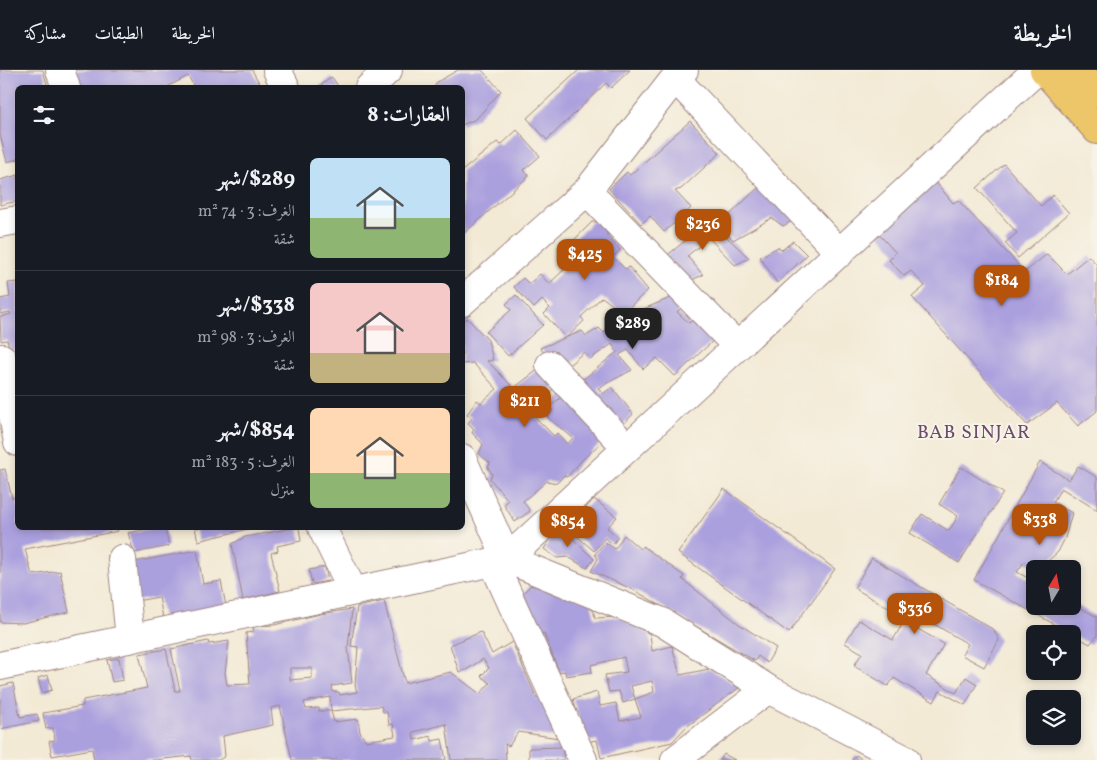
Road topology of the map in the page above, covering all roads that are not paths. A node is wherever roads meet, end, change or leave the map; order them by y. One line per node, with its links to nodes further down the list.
1 (60, 70): 8 (street)
2 (277, 70): 9 (street)
3 (388, 70): 10 (street)
4 (1037, 70): 16 (street)
5 (1044, 70): 12 (main road)
6 (1076, 70): 11 (main road)
7 (680, 74): 13 (street); 16 (street)
8 (65, 85)
9 (284, 85)
10 (372, 85)
11 (1097, 93)
12 (1097, 130)
13 (587, 191): 17 (street); 18 (street)
14 (15, 221): 15 (street)
15 (0, 224)
16 (840, 253): 18 (street)
17 (465, 299)
18 (737, 346): 24 (street)
19 (2, 358): 21 (street)
20 (550, 365): 24 (street)
21 (15, 426)
22 (15, 443): 23 (street)
23 (0, 446)
24 (627, 448): 28 (street)
25 (465, 466): 28 (street)
26 (323, 530): 29 (street)
27 (122, 560): 30 (street)
28 (500, 560): 29 (street); 32 (street); 33 (street)
29 (353, 591): 30 (street)
30 (130, 639): 31 (street)
31 (0, 666)
32 (768, 689): 34 (street); 35 (street)
33 (583, 760)
34 (675, 760)
35 (906, 760)

